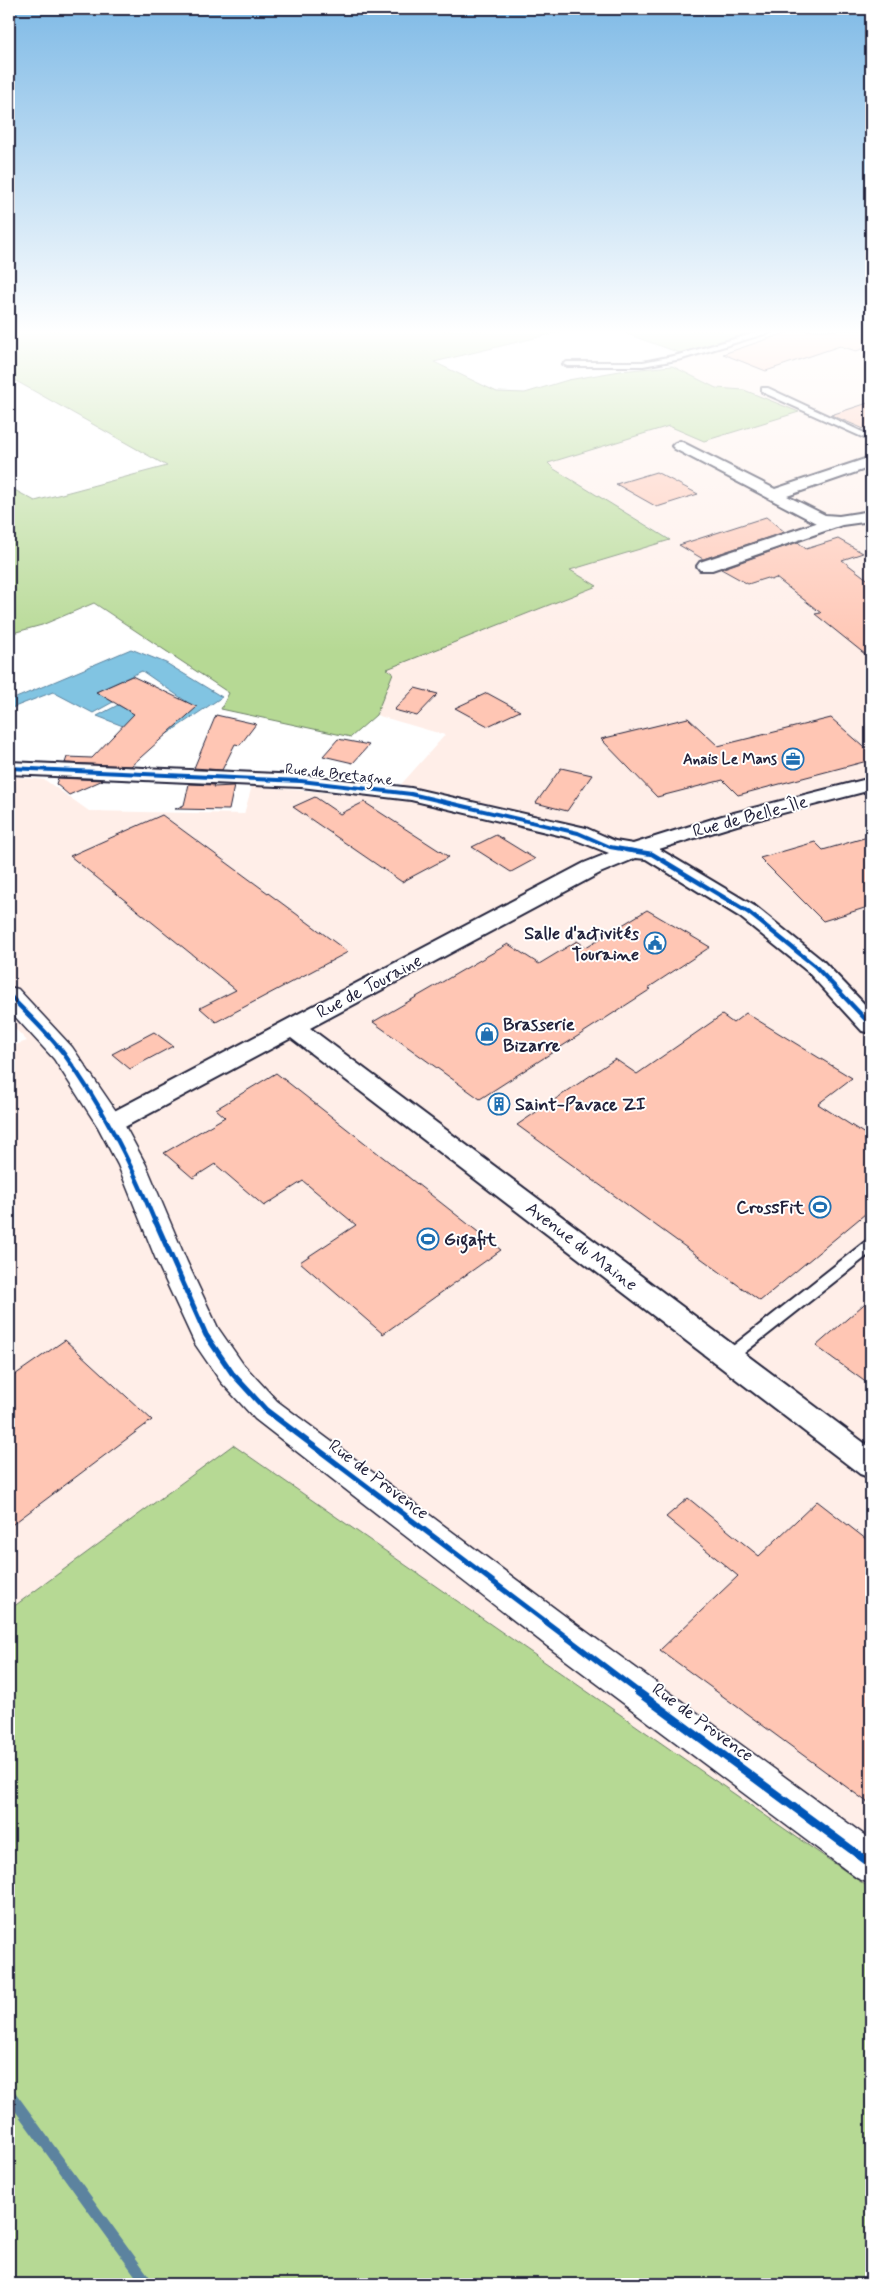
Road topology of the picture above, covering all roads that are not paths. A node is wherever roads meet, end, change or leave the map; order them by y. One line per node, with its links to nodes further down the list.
1 (680, 446): 3 (street)
2 (871, 462): 3 (street)
3 (774, 495): 5 (street)
4 (871, 516): 5 (street)
5 (839, 521): 6 (street)
6 (706, 566)
7 (9, 768): 9 (street, Rue de Bretagne)
8 (871, 784): 9 (street, Rue de Belle-Île)
9 (629, 851): 11 (street, Rue de Bretagne); 12 (street, Rue de Touraine)
10 (9, 995): 13 (street, Rue de Provence)
11 (871, 1025)
12 (293, 1027): 13 (street, Rue de Touraine); 15 (street, Avenue du Maine)
13 (110, 1124): 17 (street, Rue de Provence)
14 (871, 1245): 15 (lane)
15 (729, 1357): 16 (street, Avenue du Maine)
16 (871, 1465)
17 (871, 1864)

